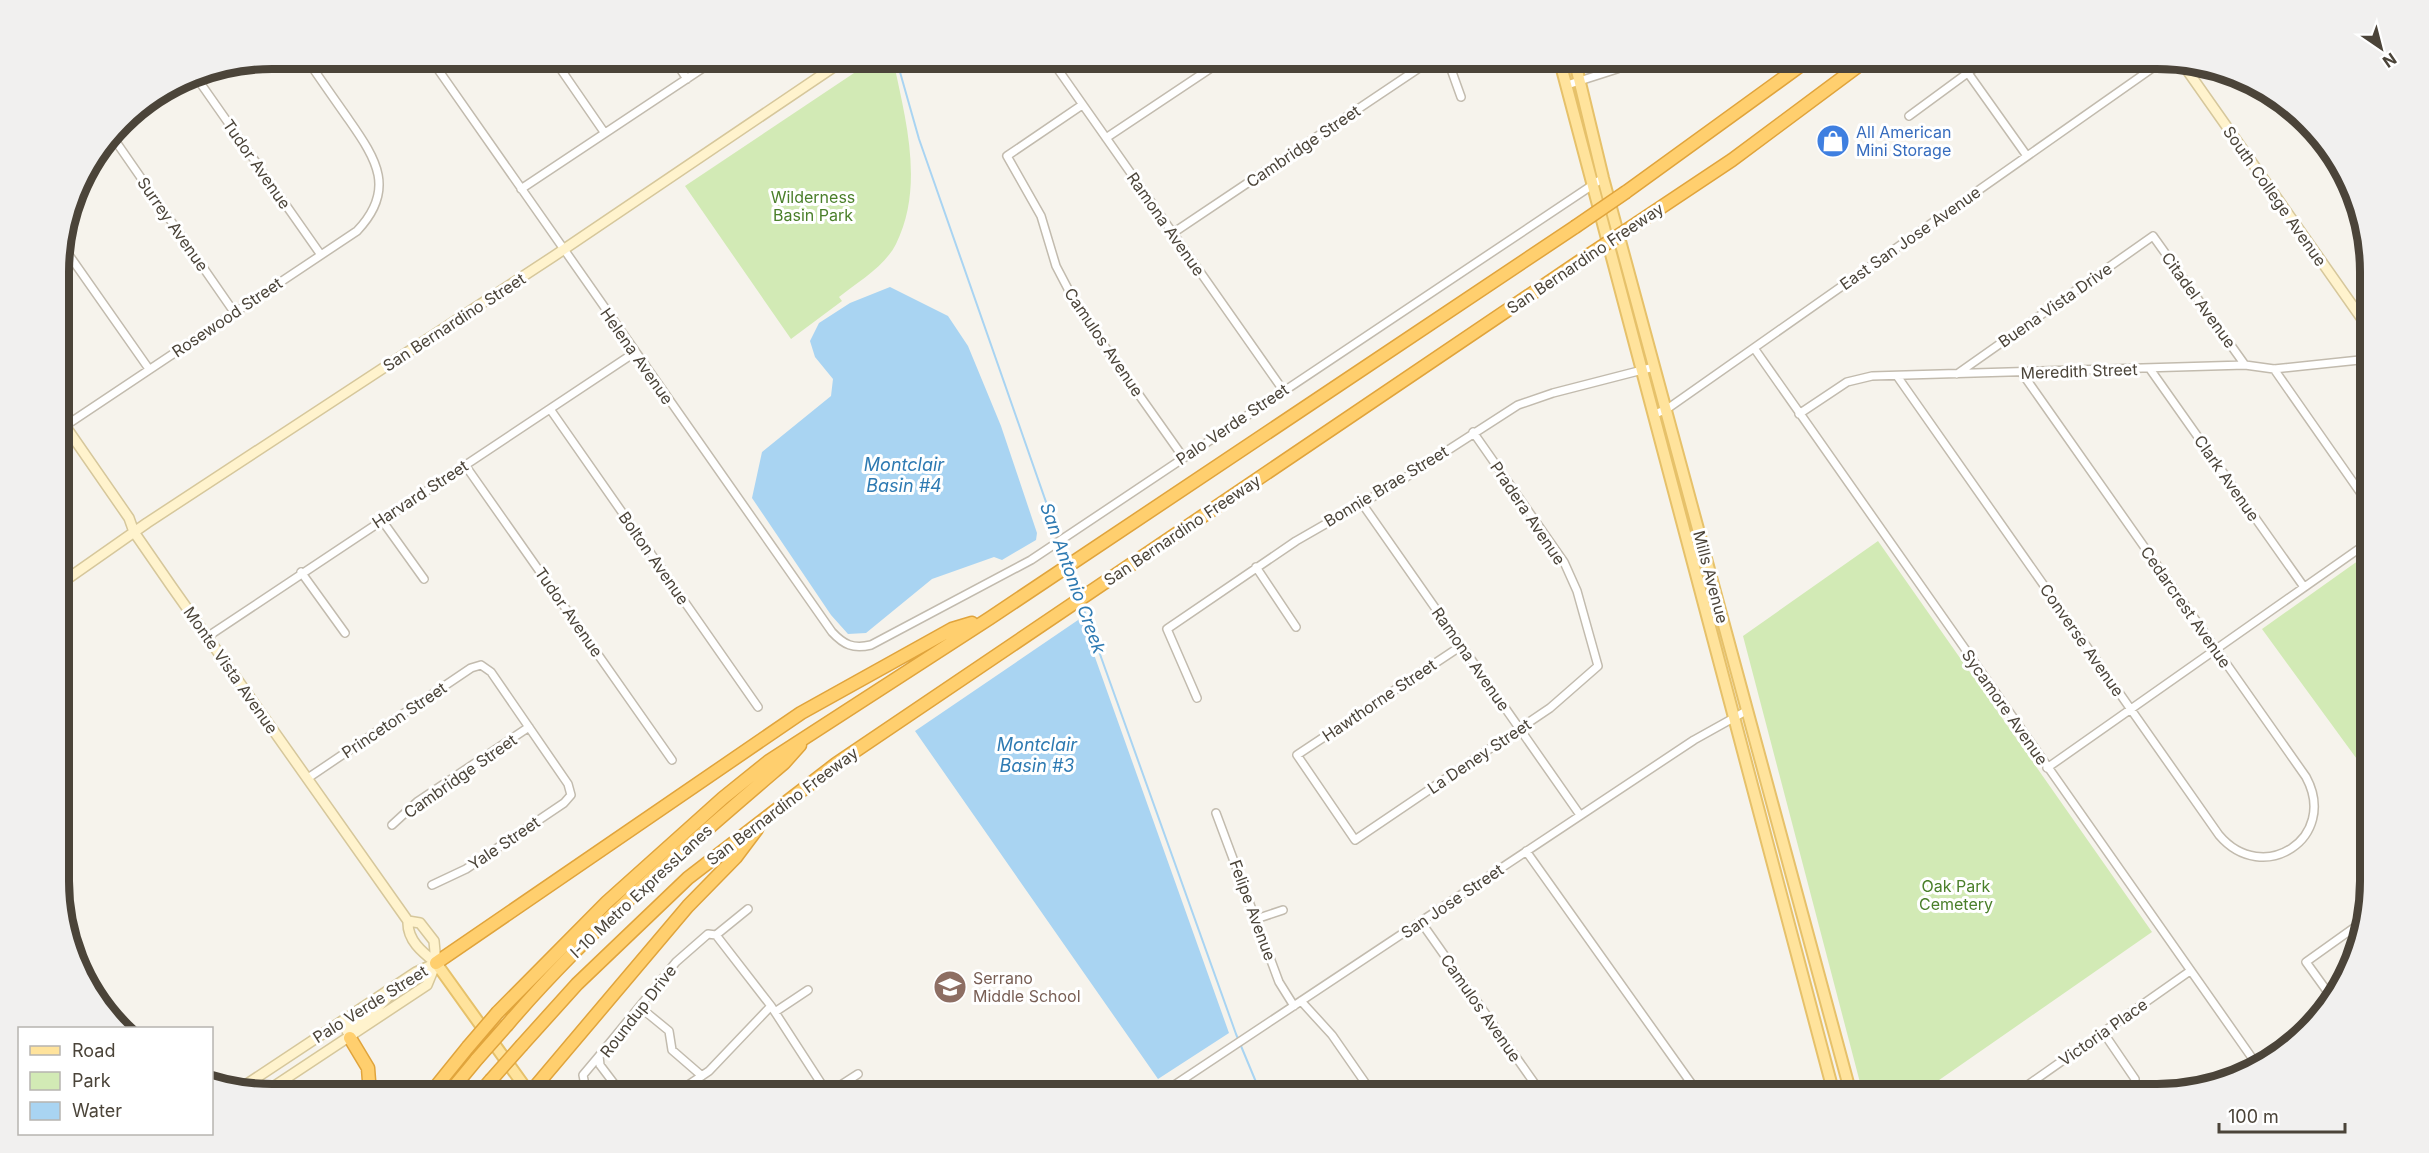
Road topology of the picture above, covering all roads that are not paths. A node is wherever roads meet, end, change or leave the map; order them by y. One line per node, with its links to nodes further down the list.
1 (314, 69): 37 (street, Rosewood Street)
2 (438, 69): 33 (street, Helena Avenue)
3 (560, 69): 27 (street)
4 (680, 69): 20 (street)
5 (702, 69): 20 (street)
6 (832, 69): 36 (main road, San Bernardino Street)
7 (1057, 69): 25 (street, Ramona Avenue)
8 (1210, 69): 28 (street)
9 (1418, 69): 34 (street, Cambridge Street)
10 (1451, 69): 24 (street)
11 (1562, 69): 23 (main road, Mills Avenue)
12 (1577, 69): 21 (main road, Mills Avenue)
13 (1617, 69): 21 (street)
14 (1796, 69): 73 (highway, San Bernardino Freeway, bridge)
15 (1854, 69): 94 (highway, San Bernardino Freeway, bridge)
16 (1972, 69): 18 (street)
17 (2151, 69): 30 (street, East San Jose Avenue)
18 (1968, 72): 26 (street); 30 (street)
19 (2188, 72): 40 (main road, South College Avenue)
20 (687, 79): 27 (street)
21 (1580, 81): 23 (street); 31 (main road, Mills Avenue)
22 (200, 82): 37 (street, Tudor Avenue)
23 (1567, 85): 32 (main road, Mills Avenue)
24 (1461, 97)
25 (1082, 105): 28 (street, Ramona Avenue); 61 (street, Camulos Avenue)
26 (1909, 116)
27 (604, 132): 33 (street)
28 (1106, 138): 34 (street, Ramona Avenue)
29 (116, 142): 39 (street, Surrey Avenue)
30 (2027, 156): 41 (street, East San Jose Avenue)
31 (1603, 178): 32 (street, Palo Verde Street); 45 (main road, Mills Avenue)
32 (1592, 186): 49 (main road, Mills Avenue); 53 (street, Palo Verde Street)
33 (521, 189): 36 (street, Helena Avenue)
34 (1173, 233): 53 (street, Ramona Avenue)
35 (2153, 236): 44 (street, Citadel Avenue); 51 (street, Buena Vista Drive)
36 (564, 250): 42 (street, Helena Avenue); 66 (main road, San Bernardino Street)
37 (321, 255): 39 (street, Rosewood Street)
38 (70, 256): 46 (street)
39 (234, 312): 46 (street, Rosewood Street)
40 (2360, 316)
41 (1754, 348): 55 (street, East San Jose Avenue); 57 (street, Sycamore Avenue)
42 (634, 353): 54 (street, Harvard Street); 78 (street, Helena Avenue)
43 (2360, 360): 48 (street, Meredith Street)
44 (2246, 365): 47 (street, Meredith Street); 48 (street, Meredith Street)
45 (1654, 367): 49 (street, Bonnie Brae Street); 55 (main road, Mills Avenue)
46 (149, 369): 58 (street, Rosewood Street)
47 (2150, 369): 50 (street, Meredith Street); 72 (street, Clark Avenue)
48 (2274, 369): 63 (street)
49 (1642, 370): 56 (main road, Mills Avenue); 60 (street, Bonnie Brae Street)
50 (2022, 373): 51 (street, Meredith Street); 79 (street, Cedarcrest Avenue)
51 (1957, 374): 52 (street, Meredith Street)
52 (1897, 376): 57 (street, Meredith Street); 83 (street, Converse Avenue)
53 (1283, 390): 61 (street, Palo Verde Street)
54 (550, 408): 62 (street, Harvard Street); 82 (street, Bolton Avenue)
55 (1667, 410): 56 (street, East San Jose Avenue); 84 (main road, Mills Avenue)
56 (1655, 414): 85 (main road, Mills Avenue)
57 (1799, 414): 90 (street, Sycamore Avenue)
58 (69, 415)
59 (69, 432): 66 (main road, Monte Vista Avenue)
60 (1473, 432): 64 (street, Bonnie Brae Street); 80 (street, Pradera Avenue)
61 (1183, 457): 78 (street, Palo Verde Street)
62 (465, 465): 65 (street, Harvard Street); 89 (street, Tudor Avenue)
63 (2360, 492)
64 (1361, 502): 68 (street, Bonnie Brae Street); 77 (street, Ramona Avenue)
65 (381, 519): 69 (street, Harvard Street); 71 (street)
66 (134, 532): 70 (main road, San Bernardino Street); 76 (main road, Monte Vista Avenue)
67 (2360, 548): 72 (street)
68 (1256, 567): 74 (street); 81 (street, Bonnie Brae Street)
69 (301, 572): 75 (street); 76 (street, Harvard Street)
70 (69, 578)
71 (424, 579)
72 (2304, 587): 79 (street)
73 (990, 618): 88 (highway, San Bernardino Freeway); 107 (highway)
74 (1296, 627)
75 (345, 633)
76 (207, 637): 91 (main road, Monte Vista Avenue)
77 (1461, 646): 87 (street, Ramona Avenue); 96 (street, Hawthorne Street)
78 (851, 647)
79 (2216, 649): 83 (street); 97 (street, Cedarcrest Avenue)
80 (1598, 666): 87 (street, La Deney Street)
81 (1197, 698)
82 (758, 707)
83 (2130, 709): 90 (street); 97 (street, Converse Avenue)
84 (1746, 711): 85 (street, San Jose Street); 110 (main road, Mills Avenue)
85 (1735, 717): 93 (street, San Jose Street); 111 (main road, Mills Avenue)
86 (529, 727): 91 (street, Princeton Street); 95 (street, Cambridge Street); 99 (street, Yale Street)
87 (1520, 729): 93 (street, Ramona Avenue); 96 (street, La Deney Street)
88 (812, 730): 128 (highway, San Bernardino Freeway, bridge); 129 (highway, I-10 Metro ExpressLanes, bridge)
89 (672, 760)
90 (2048, 768): 108 (street, Sycamore Avenue)
91 (308, 778): 103 (main road, Monte Vista Avenue)
92 (1216, 813): 102 (street, Felipe Avenue)
93 (1580, 815): 98 (street, San Jose Street)
94 (765, 818): 130 (highway, San Bernardino Freeway, bridge); 132 (highway)
95 (392, 825)
96 (1355, 840)
97 (2293, 846)
98 (1526, 851): 104 (street, San Jose Street); 141 (street)
99 (432, 885)
100 (748, 909): 106 (street, Roundup Drive)
101 (1283, 910): 102 (street)
102 (1256, 919): 115 (street, Felipe Avenue)
103 (408, 921): 107 (main road, Monte Vista Avenue); 107 (main road, Monte Vista Avenue)
104 (1421, 922): 114 (street, San Jose Street); 140 (street, Camulos Avenue)
105 (2355, 927): 113 (street)
106 (712, 935): 116 (street); 120 (street, Roundup Drive)
107 (436, 963): 109 (main road, Palo Verde Street); 119 (main road, Palo Verde Street); 131 (main road, Monte Vista Avenue)
108 (2190, 971): 118 (street, Victoria Place); 121 (street, Sycamore Avenue)
109 (402, 981): 119 (main road); 125 (main road, Palo Verde Street)
110 (1821, 983): 111 (main road); 143 (main road, Mills Avenue)
111 (1806, 987): 142 (main road, Mills Avenue)
112 (808, 990): 116 (street)
113 (2327, 992)
114 (1301, 1001): 115 (street, San Jose Street); 139 (street)
115 (1294, 1006): 138 (street, San Jose Street)
116 (773, 1009): 123 (street); 136 (street)
117 (646, 1012): 123 (street)
118 (2103, 1032): 124 (street); 144 (street, Victoria Place)
119 (350, 1038): 126 (main road, Palo Verde Street); 127 (highway)
120 (599, 1056): 133 (street); 134 (street, Roundup Drive)
121 (2253, 1060)
122 (858, 1074): 137 (street)
123 (702, 1076): 135 (street)
124 (2135, 1079)
125 (249, 1083)
126 (278, 1084)
127 (369, 1084)
128 (438, 1084)
129 (456, 1084)
130 (488, 1084)
131 (523, 1084)
132 (538, 1084)
133 (585, 1084)
134 (614, 1084)
135 (690, 1084)
136 (821, 1084)
137 (842, 1084)
138 (1176, 1084)
139 (1366, 1084)
140 (1535, 1084)
141 (1691, 1084)
142 (1831, 1084)
143 (1848, 1084)
144 (2029, 1084)

